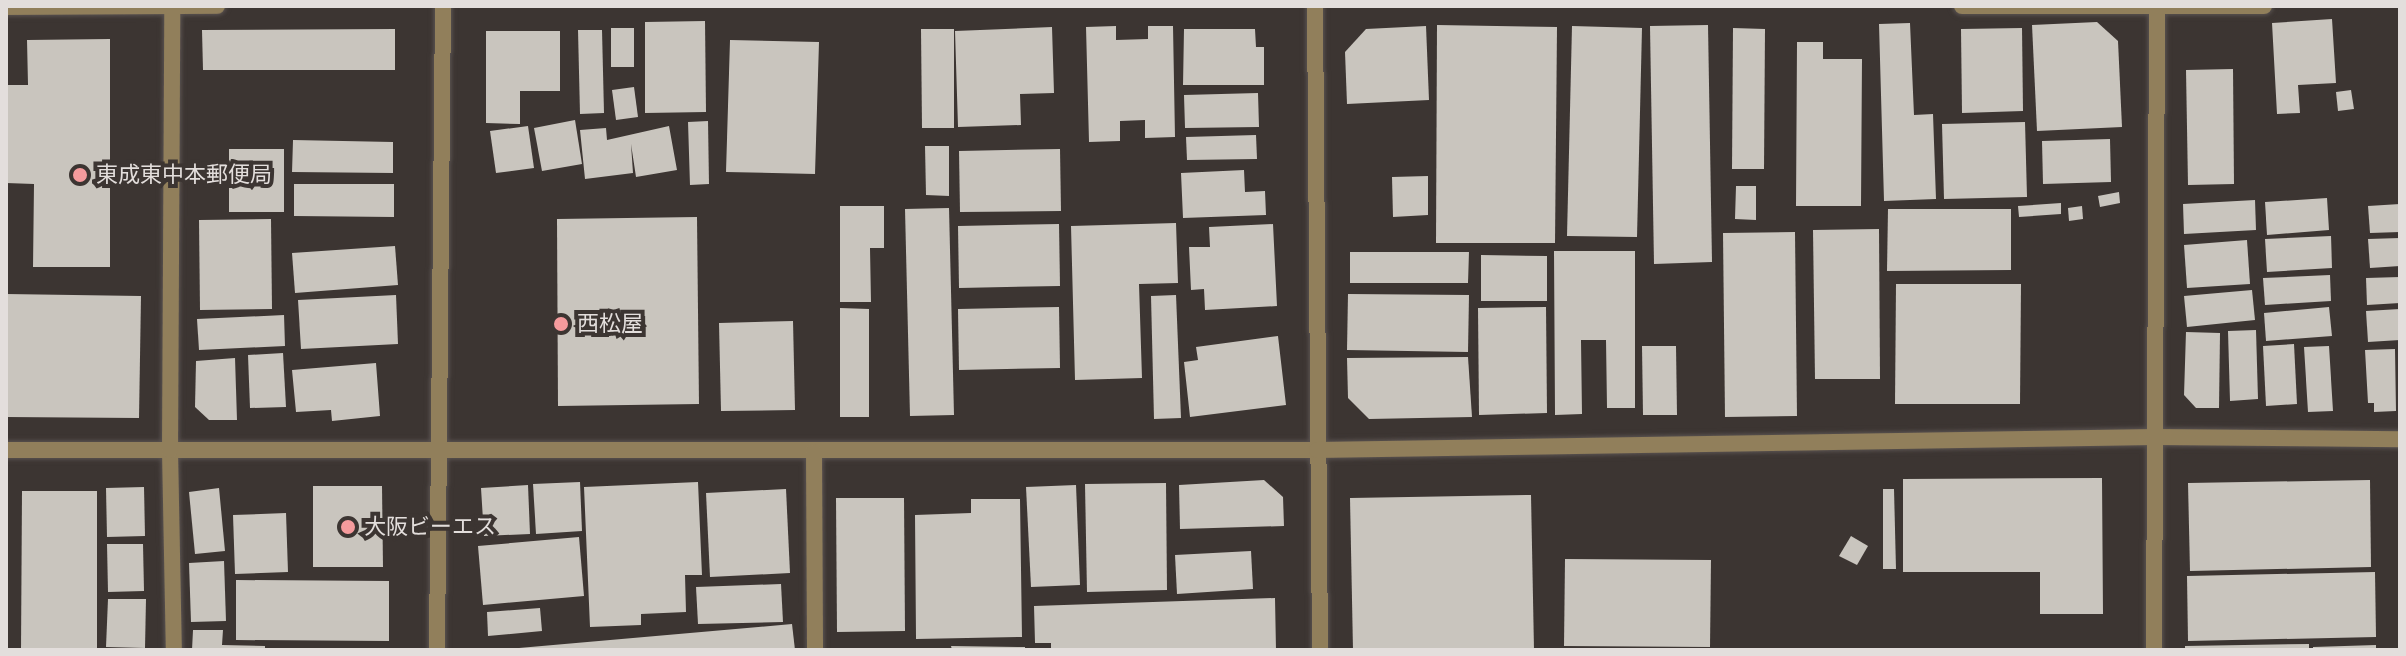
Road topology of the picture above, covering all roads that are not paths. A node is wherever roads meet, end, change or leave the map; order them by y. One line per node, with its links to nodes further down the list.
1 (217, 6): 7 (street)
2 (443, 6): 11 (street)
3 (1315, 6): 14 (street)
4 (1962, 6): 8 (street)
5 (2264, 6): 8 (street)
6 (6, 7): 7 (street)
7 (172, 7): 13 (street)
8 (2157, 7): 9 (street)
9 (2155, 437): 10 (street); 14 (street); 20 (street)
10 (2400, 439)
11 (441, 448): 13 (street); 15 (street); 17 (street)
12 (6, 450): 13 (street)
13 (170, 450): 16 (street)
14 (1317, 450): 15 (street); 19 (street)
15 (814, 452): 18 (street)
16 (174, 650)
17 (437, 650)
18 (815, 650)
19 (1320, 650)
20 (2154, 650)

